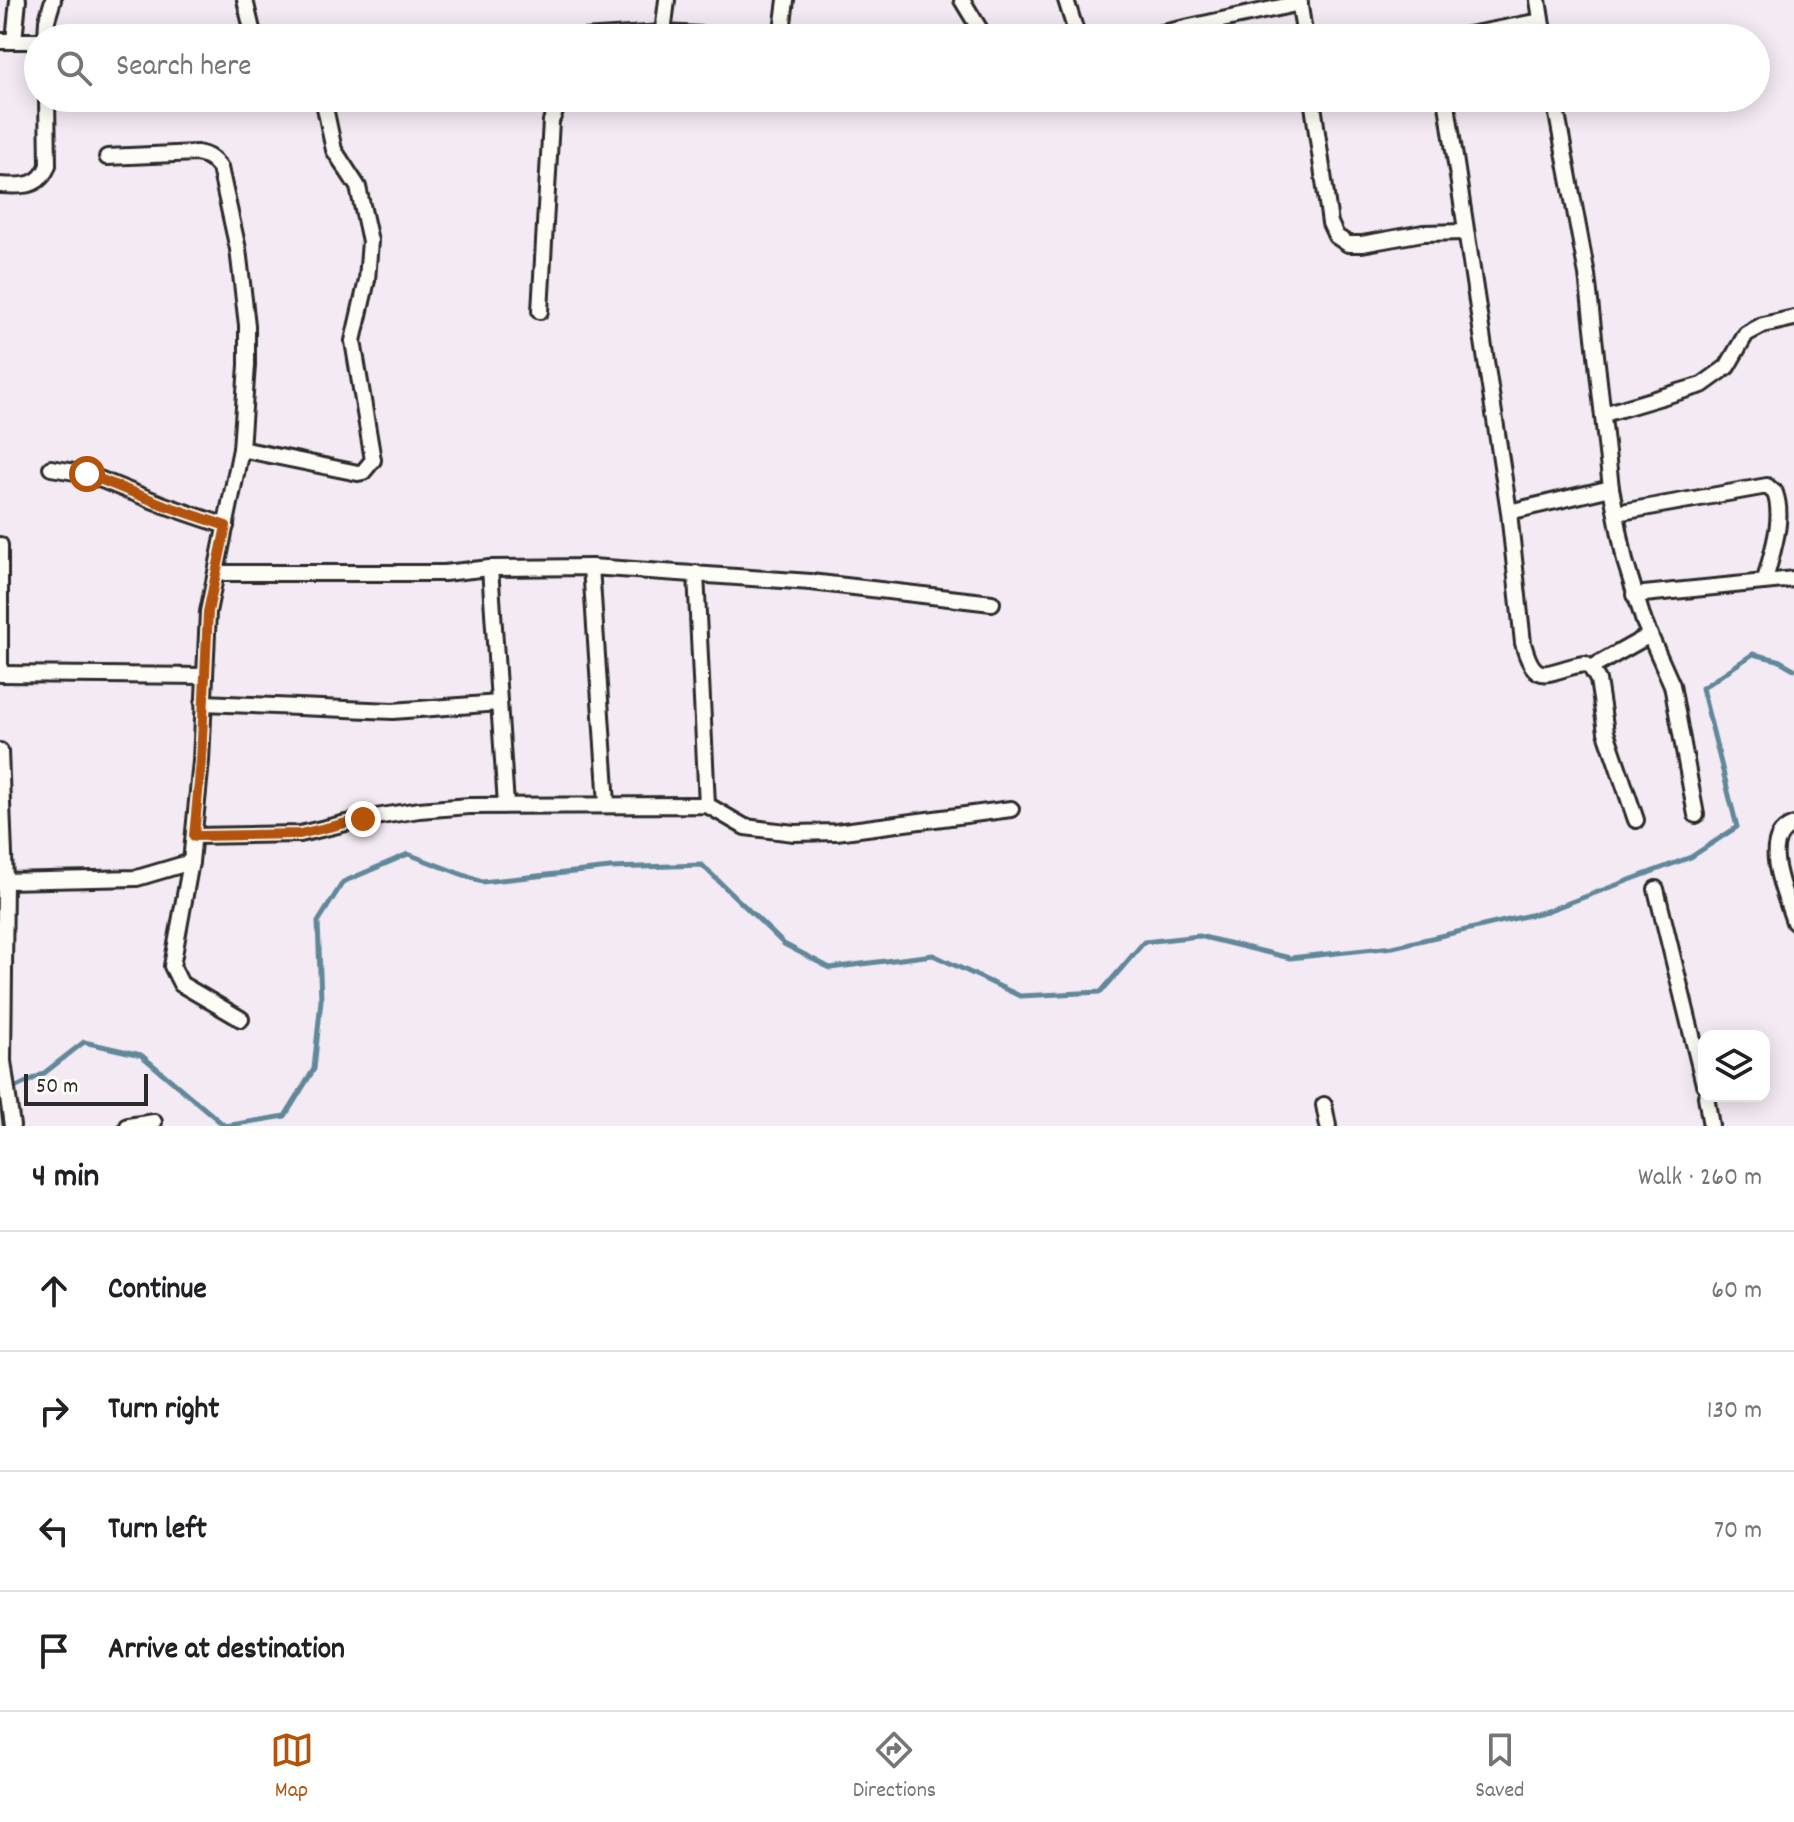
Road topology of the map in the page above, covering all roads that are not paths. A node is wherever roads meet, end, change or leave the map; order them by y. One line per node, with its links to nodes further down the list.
1 (18, 0): 21 (street)
2 (53, 0): 11 (street)
3 (245, 0): 12 (street)
4 (667, 0): 13 (street)
5 (786, 0): 14 (street)
6 (962, 0): 15 (street)
7 (1066, 0): 16 (street)
8 (1538, 0): 10 (street)
9 (1299, 2): 17 (street); 18 (street)
10 (1541, 21): 19 (street); 20 (street)
11 (47, 24)
12 (251, 24)
13 (664, 24)
14 (783, 24)
15 (977, 24)
16 (1074, 24)
17 (1201, 24)
18 (1303, 24)
19 (1525, 24)
20 (1542, 24)
21 (7, 41)
22 (47, 112): 29 (street)
23 (326, 112): 34 (street)
24 (555, 112): 31 (street)
25 (1314, 112): 30 (street)
26 (1448, 112): 30 (street)
27 (1557, 112): 33 (street)
28 (107, 157): 34 (street)
29 (0, 185)
30 (1466, 232): 37 (street)
31 (540, 311)
32 (1794, 318): 33 (street)
33 (1604, 414): 36 (street)
34 (241, 449): 39 (street)
35 (51, 468): 39 (street)
36 (1611, 488): 37 (street); 38 (street)
37 (1509, 512): 52 (street)
38 (1616, 513): 47 (street); 48 (street)
39 (226, 526): 44 (street)
40 (0, 545): 41 (street)
41 (1, 565): 51 (street)
42 (591, 567): 43 (street); 45 (street); 58 (street)
43 (490, 568): 44 (street); 56 (street)
44 (216, 573): 54 (street)
45 (696, 573): 49 (street); 60 (street)
46 (1794, 579): 47 (street)
47 (1765, 581): 48 (street)
48 (1634, 595): 50 (street)
49 (992, 603)
50 (1650, 635): 52 (street); 62 (street)
51 (0, 666)
52 (1591, 668): 63 (street)
53 (0, 674): 54 (street)
54 (205, 676): 55 (street)
55 (203, 703): 56 (street); 65 (street)
56 (499, 703): 59 (street)
57 (0, 751): 67 (street)
58 (607, 804): 59 (street); 60 (street)
59 (506, 805): 65 (street)
60 (707, 805): 61 (street)
61 (1011, 809)
62 (1696, 815)
63 (1636, 820)
64 (1794, 825): 69 (street)
65 (194, 836): 66 (street)
66 (191, 862): 67 (street); 70 (street)
67 (5, 881): 75 (street)
68 (1656, 889): 71 (street)
69 (1794, 922)
70 (241, 1019)
71 (1698, 1060)
72 (1707, 1102): 78 (street)
73 (1324, 1105): 77 (street)
74 (154, 1122): 76 (street)
75 (12, 1126)
76 (128, 1126)
77 (1328, 1126)
78 (1711, 1126)

